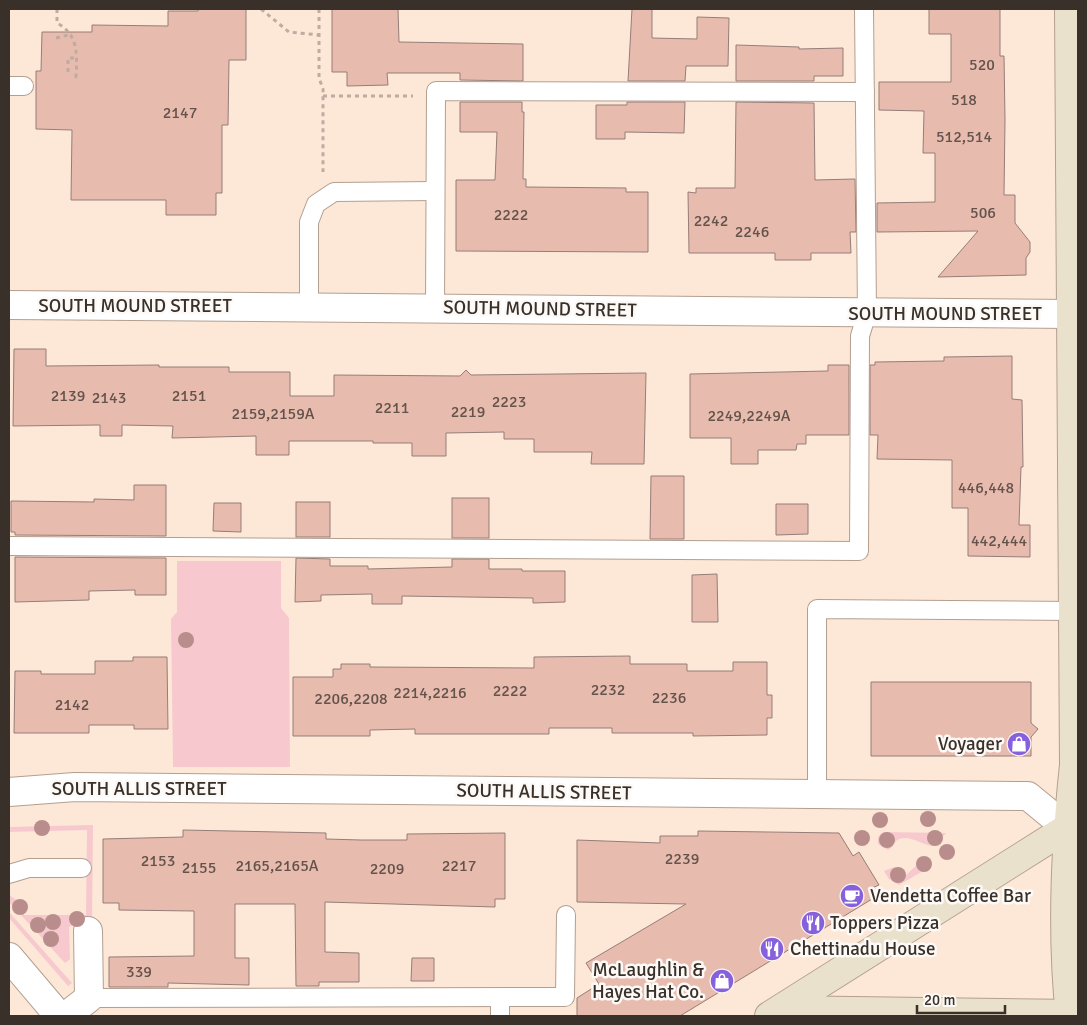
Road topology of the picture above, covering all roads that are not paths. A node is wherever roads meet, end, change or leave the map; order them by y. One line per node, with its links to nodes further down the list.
1 (864, 9): 3 (lane)
2 (1069, 9): 9 (street)
3 (865, 92): 4 (lane); 8 (lane)
4 (435, 191): 6 (lane); 7 (lane)
5 (9, 305): 6 (street, SOUTH MOUND STREET)
6 (309, 307): 7 (street, SOUTH MOUND STREET)
7 (435, 307): 8 (street, SOUTH MOUND STREET)
8 (867, 313): 9 (street, SOUTH MOUND STREET); 10 (lane)
9 (1071, 314): 11 (street)
10 (9, 546)
11 (1073, 611): 13 (lane); 14 (street)
12 (9, 792): 13 (street, SOUTH ALLIS STREET)
13 (817, 794): 14 (street, SOUTH ALLIS STREET)
14 (1073, 825): 22 (street); 24 (street)
15 (82, 868): 16 (lane)
16 (9, 874)
17 (566, 915): 20 (lane)
18 (88, 931): 21 (street)
19 (9, 957): 25 (street)
20 (500, 997): 21 (lane); 27 (lane)
21 (89, 998): 26 (street)
22 (774, 1013): 23 (street)
23 (943, 1014): 24 (street)
24 (1072, 1015)
25 (59, 1016)
26 (66, 1016)
27 (500, 1016)

